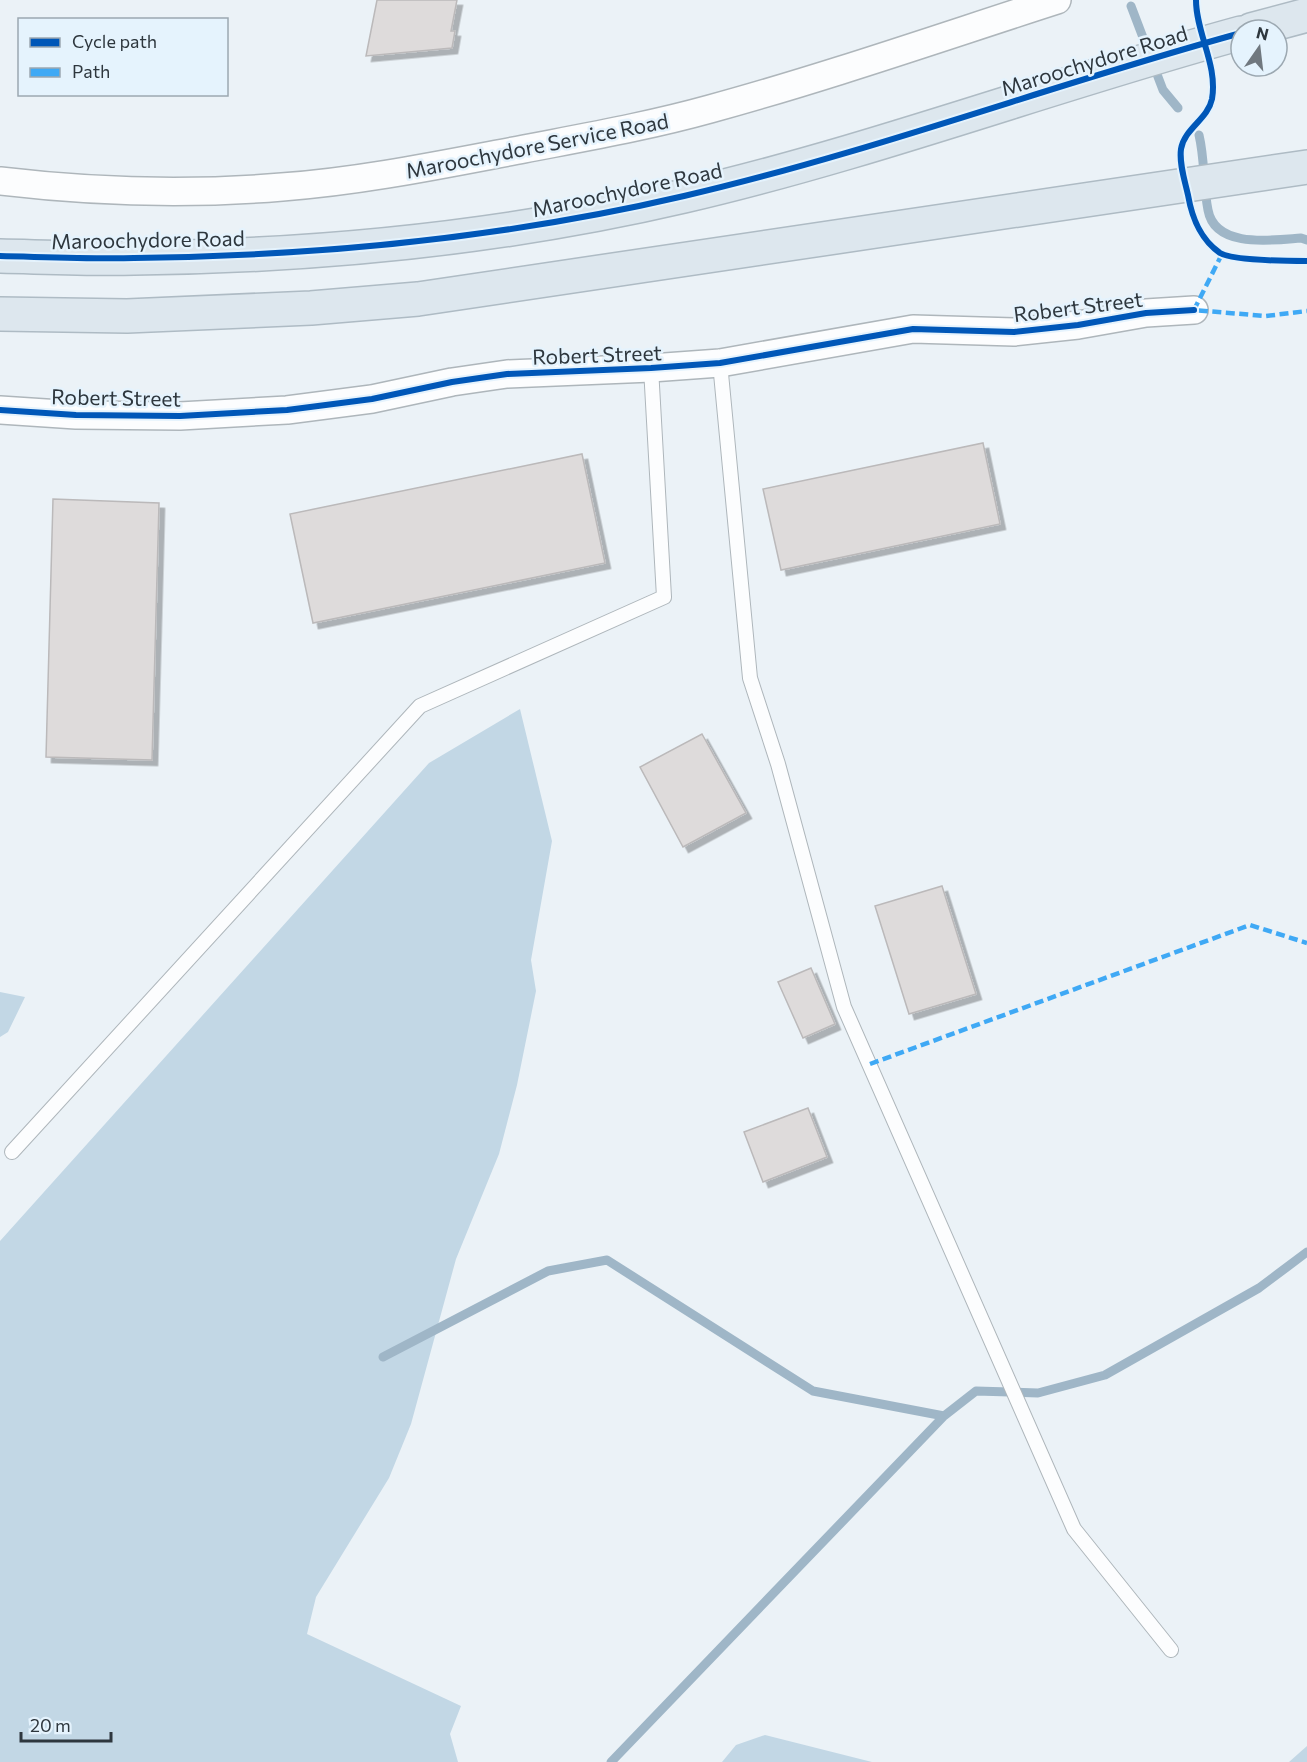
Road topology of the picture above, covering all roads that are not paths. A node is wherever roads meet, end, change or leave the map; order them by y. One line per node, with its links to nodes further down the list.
1 (1057, 0): 6 (street, Maroochydore Service Road)
2 (1307, 15): 3 (highway, Maroochydore Road)
3 (1289, 20)
4 (1229, 37): 7 (highway, Maroochydore Road)
5 (1307, 167): 9 (highway)
6 (0, 181)
7 (0, 256)
8 (1194, 310): 10 (street, Robert Street)
9 (0, 314)
10 (720, 363): 11 (street, Robert Street); 14 (lane)
11 (651, 368): 12 (street, Robert Street); 13 (lane)
12 (0, 410)
13 (12, 1152)
14 (1171, 1650)

